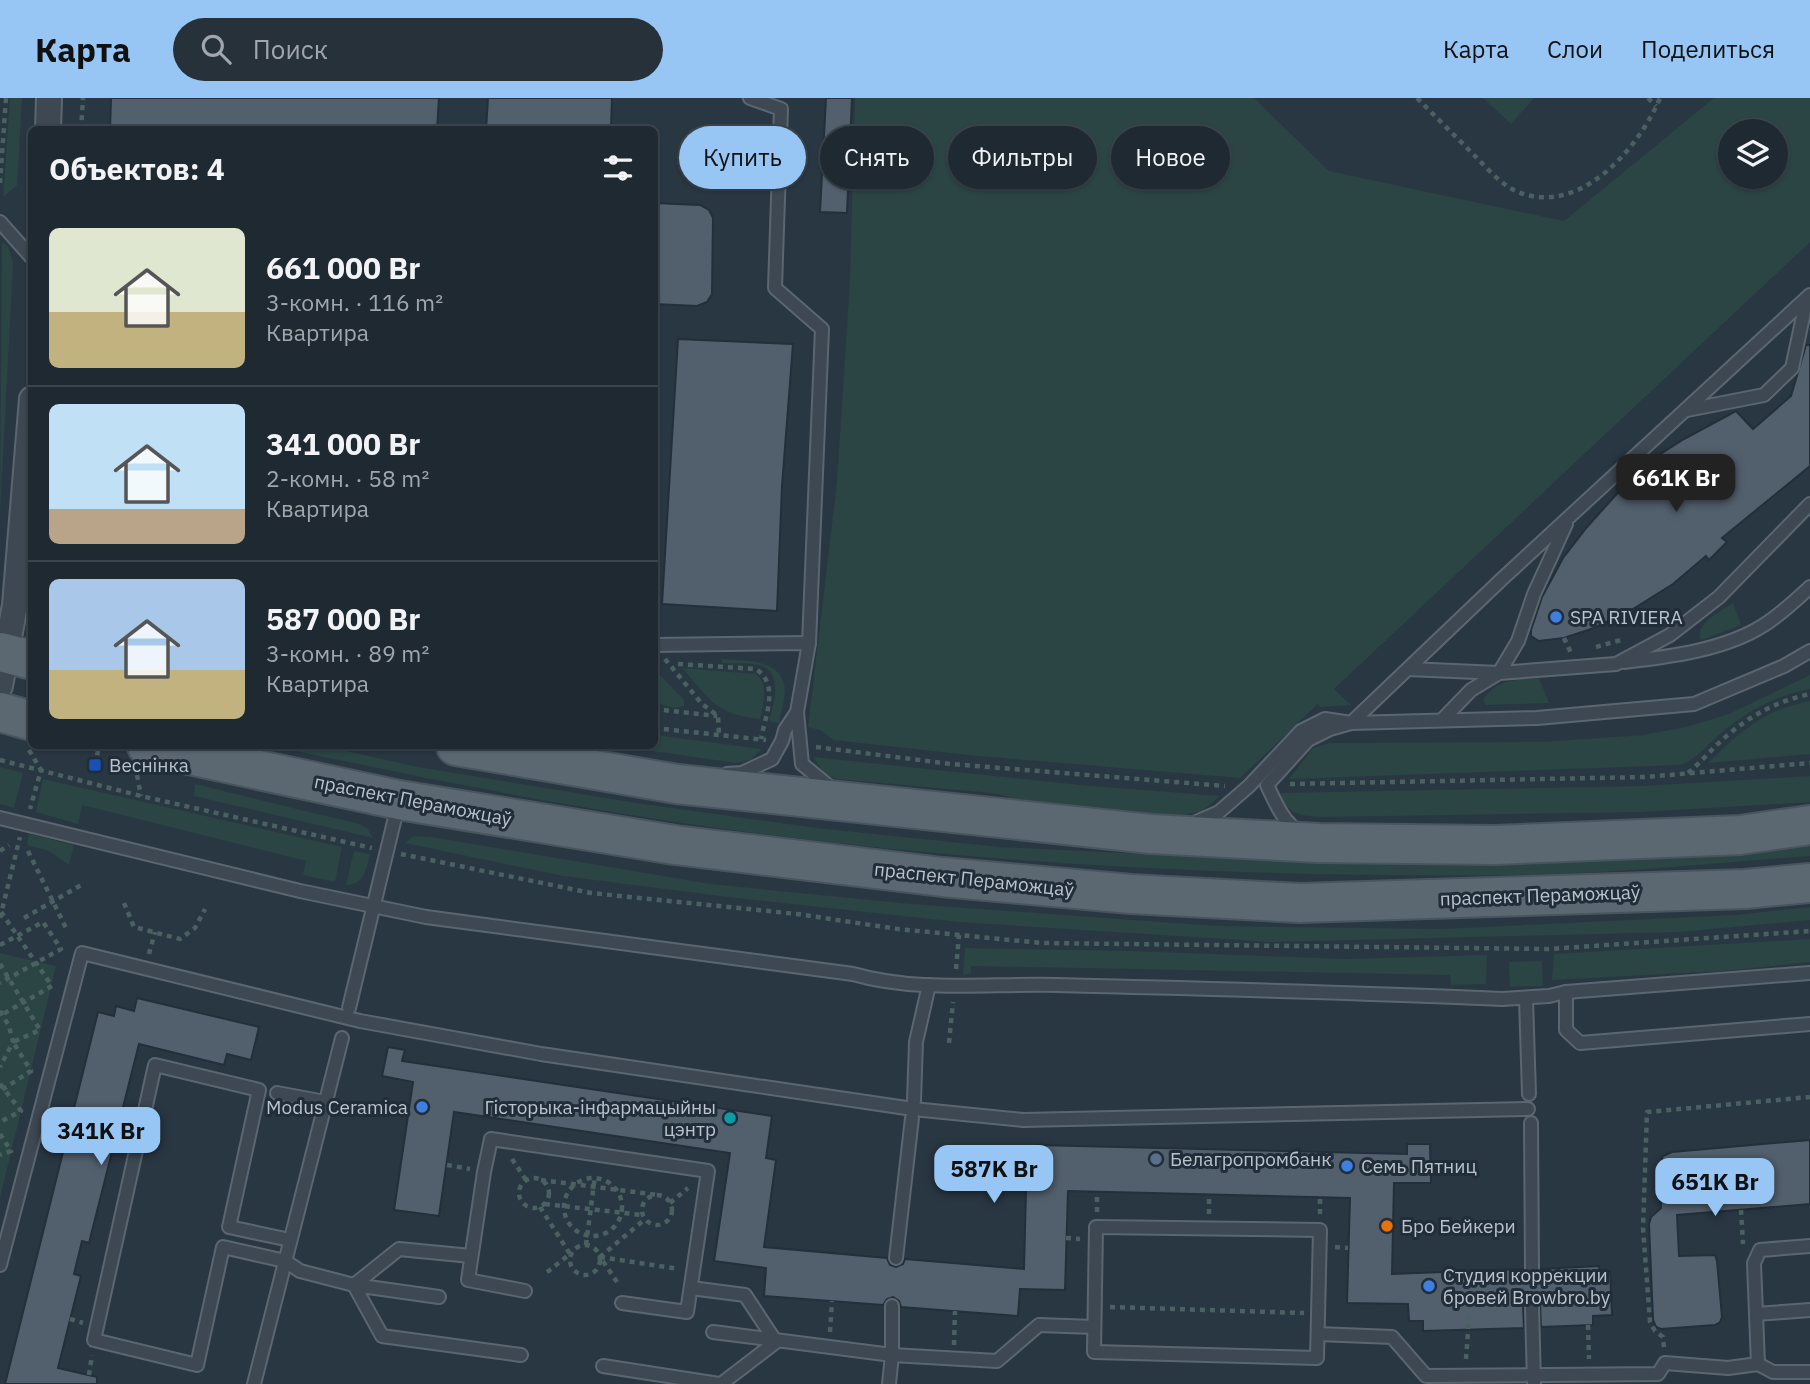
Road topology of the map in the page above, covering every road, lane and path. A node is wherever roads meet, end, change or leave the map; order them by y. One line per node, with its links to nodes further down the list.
1 (6, 98): 11 (path)
2 (50, 98): 9 (street)
3 (83, 98): 10 (path)
4 (750, 98): 22 (lane)
5 (1417, 98): 8 (path)
6 (1648, 98): 8 (path)
7 (1660, 98): 8 (path)
8 (1657, 106)
9 (48, 126)
10 (81, 126)
11 (0, 183)
12 (0, 222): 13 (lane)
13 (28, 254)
14 (1809, 297): 15 (lane); 15 (lane)
15 (1685, 410): 18 (lane)
16 (28, 447): 27 (street)
17 (1810, 505): 28 (lane)
18 (1569, 517): 29 (lane); 30 (lane)
19 (1810, 587): 28 (lane)
20 (1564, 638): 25 (path)
21 (1627, 639): 24 (path)
22 (809, 643): 23 (lane); 34 (lane)
23 (658, 645)
24 (1594, 648)
25 (1582, 650)
26 (1810, 651): 36 (lane)
27 (10, 663)
28 (1616, 663): 30 (lane)
29 (1408, 669): 30 (lane); 37 (lane)
30 (1499, 673): 36 (lane)
31 (1810, 694): 50 (path)
32 (658, 709): 35 (path)
33 (0, 712): 39 (main road)
34 (797, 712): 51 (lane); 56 (lane)
35 (718, 716): 40 (path); 40 (path)
36 (1442, 720): 37 (lane)
37 (1351, 723): 61 (lane); 62 (lane)
38 (658, 728): 40 (path)
39 (28, 734)
40 (719, 735)
41 (814, 747): 53 (path)
42 (34, 749): 49 (path)
43 (98, 749): 48 (path)
44 (473, 749): 51 (main road)
45 (0, 760): 49 (path)
46 (142, 760): 54 (path); 55 (main road, праспект Пераможцаў)
47 (1810, 763): 50 (path)
48 (95, 765)
49 (41, 770): 54 (path); 59 (path)
50 (1687, 774): 52 (path)
51 (677, 784): 56 (main road)
52 (1280, 785)
53 (1231, 786)
54 (141, 796): 57 (path)
55 (399, 800): 66 (main road, праспект Пераможцаў); 70 (lane)
56 (856, 804): 61 (main road)
57 (197, 808)
58 (0, 818): 59 (lane)
59 (25, 825): 70 (lane); 72 (path)
60 (1810, 825): 62 (main road)
61 (1151, 834): 62 (main road)
62 (1318, 843)
63 (9, 845): 64 (path)
64 (0, 850)
65 (28, 851): 68 (path)
66 (1810, 883)
67 (83, 884): 68 (path)
68 (53, 901): 73 (path); 74 (path)
69 (124, 903): 75 (path)
70 (373, 906): 84 (lane); 88 (lane)
71 (205, 909): 75 (path)
72 (0, 914): 76 (path)
73 (24, 918)
74 (66, 928)
75 (155, 932): 79 (path)
76 (18, 936): 77 (path); 78 (path); 78 (path)
77 (0, 945)
78 (36, 963): 82 (path); 87 (path)
79 (147, 963): 100 (lane); 129 (lane)
80 (0, 964): 82 (path)
81 (1810, 973): 85 (lane)
82 (9, 978): 83 (path); 87 (path)
83 (0, 983)
84 (929, 985): 86 (lane); 98 (lane)
85 (1566, 992): 86 (lane); 90 (lane)
86 (1526, 998): 96 (lane)
87 (23, 1002): 89 (path); 92 (path)
88 (349, 1008)
89 (1, 1013): 92 (path)
90 (1810, 1024)
91 (342, 1038): 99 (lane)
92 (13, 1042): 93 (path); 94 (path)
93 (0, 1067)
94 (1, 1088): 102 (path)
95 (277, 1093): 99 (lane)
96 (1529, 1094)
97 (1810, 1097): 157 (path)
98 (914, 1101)
99 (325, 1102): 120 (lane)
100 (1528, 1109)
101 (912, 1118): 127 (lane)
102 (0, 1122)
103 (1531, 1123): 130 (lane)
104 (0, 1134): 105 (path)
105 (0, 1155)
106 (598, 1156): 107 (path); 125 (lane); 131 (lane)
107 (595, 1178): 109 (path); 110 (path); 111 (path)
108 (541, 1180): 109 (path); 113 (path); 113 (path)
109 (575, 1184): 110 (path); 114 (path)
110 (594, 1186): 111 (path); 115 (path)
111 (617, 1189): 112 (path); 117 (path)
112 (658, 1195): 118 (path); 118 (path)
113 (543, 1206): 114 (path); 124 (path)
114 (564, 1206): 115 (path); 119 (path)
115 (591, 1209): 117 (path); 119 (path)
116 (1741, 1210): 123 (path)
117 (622, 1213): 118 (path); 119 (path)
118 (643, 1217): 126 (path)
119 (587, 1235): 121 (path)
120 (290, 1240): 128 (lane); 128 (lane)
121 (586, 1245): 124 (path); 126 (path)
122 (1810, 1245): 123 (lane)
123 (1760, 1250): 146 (lane)
124 (570, 1254): 126 (path); 132 (path)
125 (471, 1256): 134 (lane); 136 (lane)
126 (600, 1257): 131 (path); 133 (path)
127 (897, 1258)
128 (285, 1261): 134 (lane); 164 (lane)
129 (0, 1265)
130 (1532, 1269)
131 (694, 1272): 135 (lane)
132 (546, 1273)
133 (617, 1282)
134 (354, 1285): 137 (lane); 155 (lane)
135 (691, 1288): 139 (lane); 152 (lane)
136 (525, 1291)
137 (439, 1297)
138 (832, 1301): 153 (path)
139 (622, 1303)
140 (892, 1306): 154 (lane)
141 (1095, 1307): 145 (path); 145 (lane); 149 (lane)
142 (1532, 1307): 163 (lane)
143 (1810, 1310): 146 (lane)
144 (955, 1311): 156 (path)
145 (1318, 1313): 151 (lane)
146 (1756, 1314): 158 (lane)
147 (1469, 1318): 162 (path)
148 (1588, 1325): 161 (path)
149 (1094, 1327): 151 (lane); 156 (lane)
150 (713, 1332): 152 (lane)
151 (1318, 1334): 162 (lane)
152 (776, 1342): 153 (lane); 165 (lane)
153 (828, 1348): 154 (lane)
154 (892, 1354): 156 (lane); 166 (lane)
155 (521, 1355)
156 (953, 1358)
157 (1665, 1363): 158 (lane); 161 (lane)
158 (1758, 1364): 160 (lane)
159 (603, 1366): 165 (lane)
160 (1810, 1372)
161 (1589, 1375): 163 (lane)
162 (1465, 1377): 163 (lane)
163 (1534, 1380)
164 (254, 1384)
165 (720, 1384)
166 (889, 1384)

